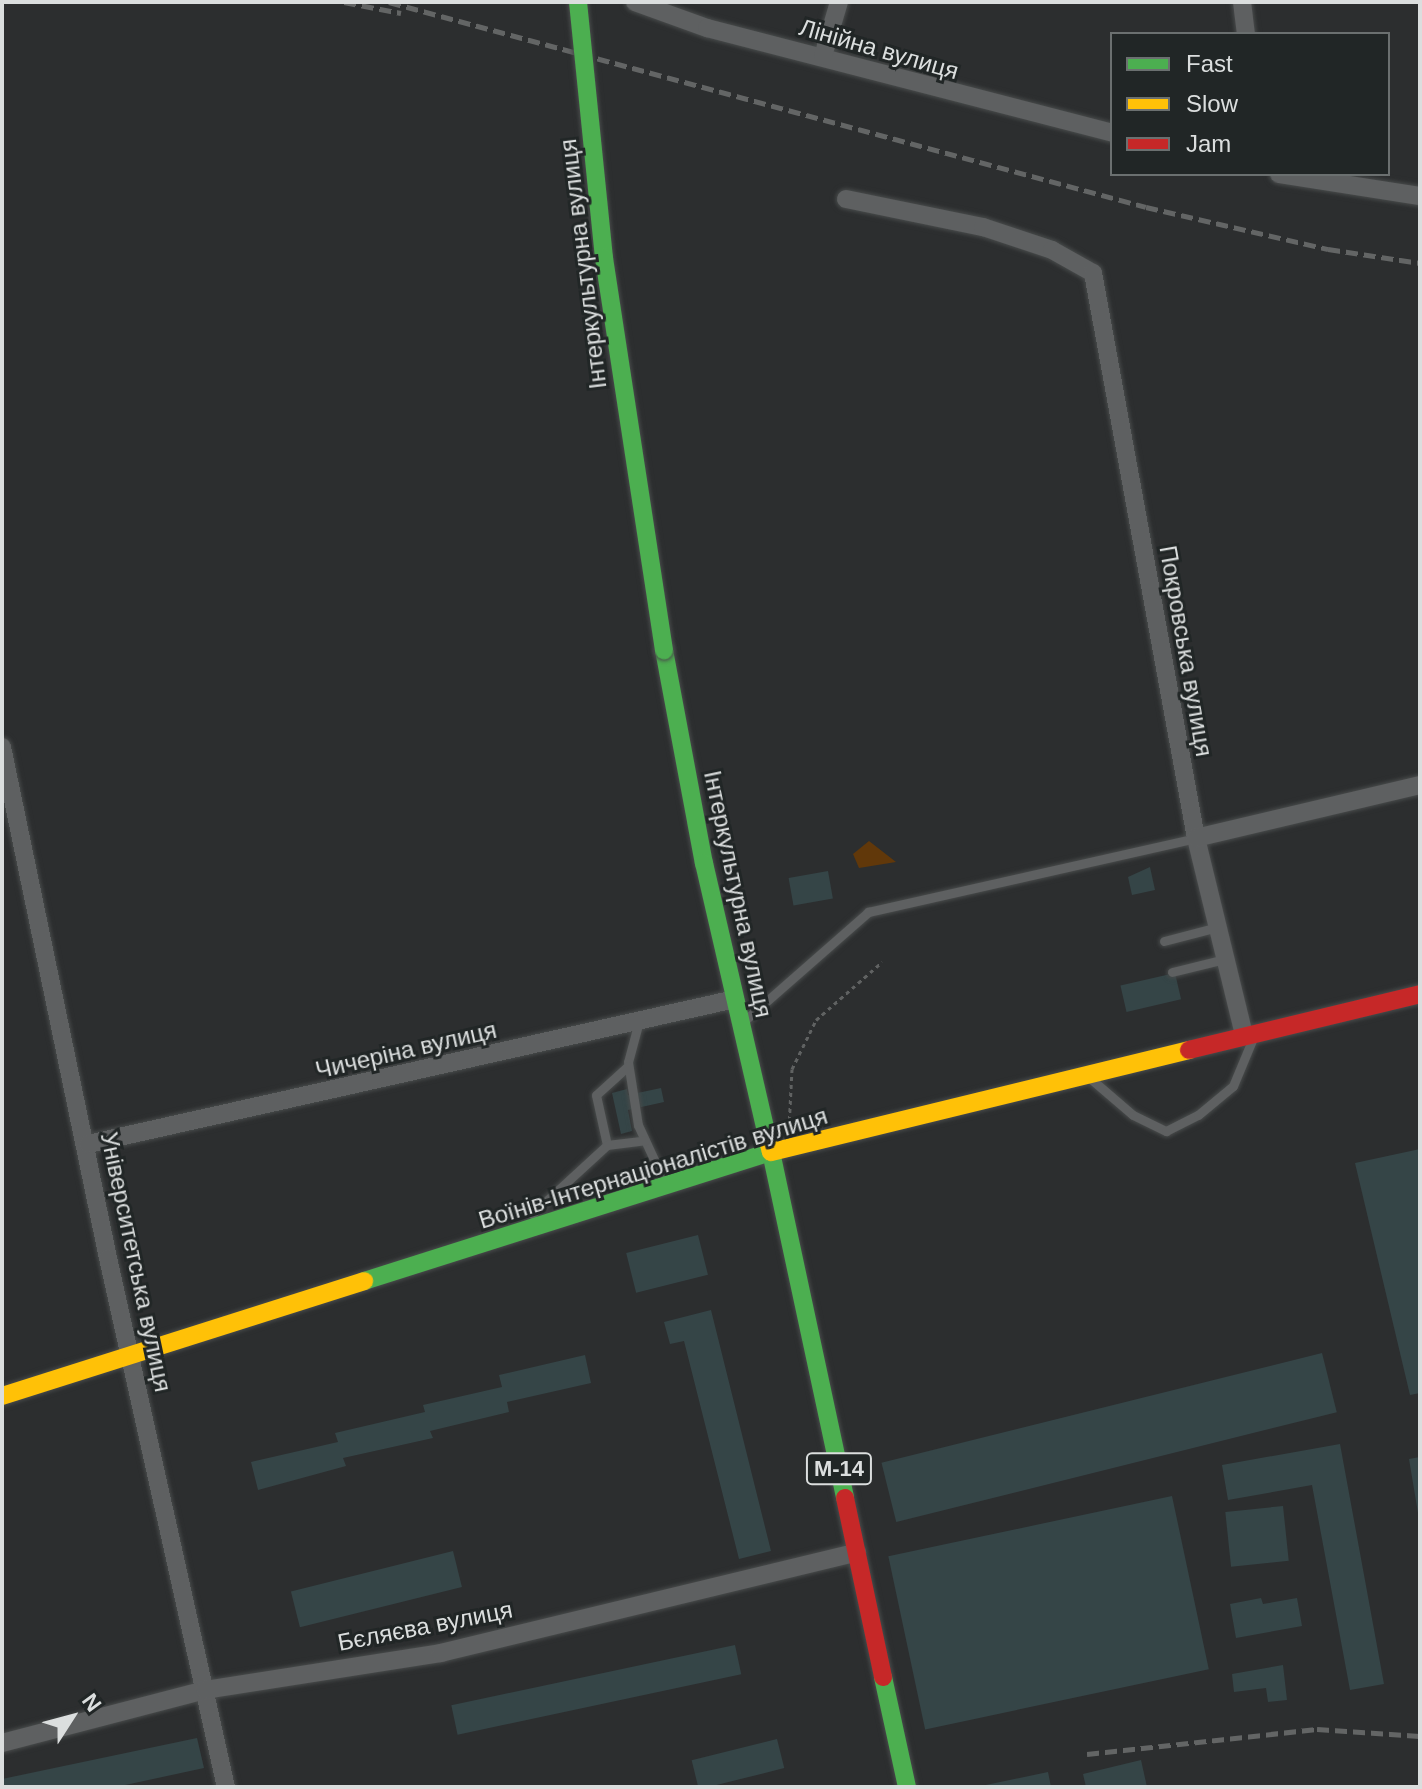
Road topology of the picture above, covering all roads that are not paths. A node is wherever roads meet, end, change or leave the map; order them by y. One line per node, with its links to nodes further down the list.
1 (578, 2): 19 (main road, Інтеркультурна вулиця, bridge)
2 (635, 2): 6 (street, Лінійна вулиця)
3 (839, 2): 6 (street)
4 (1242, 2): 5 (street)
5 (1246, 32)
6 (823, 56): 7 (street, Лінійна вулиця)
7 (1110, 133)
8 (1292, 176): 9 (street)
9 (1420, 196)
10 (846, 199): 13 (street, Покровська вулиця)
11 (2, 747): 26 (street, Університетська вулиця)
12 (1420, 785): 13 (street)
13 (1196, 838): 14 (street, Покровська вулиця); 21 (lane)
14 (1218, 927): 15 (lane); 16 (street, Покровська вулиця)
15 (1164, 941)
16 (1225, 959): 17 (lane); 22 (street, Покровська вулиця)
17 (1172, 972)
18 (1420, 994): 22 (main road, Воїнів-Інтернаціоналістів вулиця)
19 (735, 999): 20 (street, Чичеріна вулиця); 21 (main road, Інтеркультурна вулиця)
20 (639, 1021): 23 (lane); 26 (street, Чичеріна вулиця)
21 (741, 1024): 28 (main road, Інтеркультурна вулиця)
22 (1250, 1033): 24 (main road, Воїнів-Інтернаціоналістів вулиця); 24 (lane)
23 (628, 1066): 25 (lane); 27 (lane)
24 (1086, 1074): 28 (main road, Воїнів-Інтернаціоналістів вулиця)
25 (645, 1140): 27 (lane); 29 (lane)
26 (88, 1144): 31 (street, Університетська вулиця)
27 (607, 1145): 30 (lane)
28 (780, 1150): 29 (main road, Воїнів-Інтернаціоналістів вулиця); 33 (main road, Інтеркультурна вулиця / М-14)
29 (666, 1186): 30 (main road, Воїнів-Інтернаціоналістів вулиця)
30 (505, 1239): 31 (main road, Воїнів-Інтернаціоналістів вулиця)
31 (129, 1353): 32 (main road, Воїнів-Інтернаціоналістів вулиця); 34 (street, Університетська вулиця)
32 (2, 1396)
33 (857, 1552): 34 (street, Бєляєва вулиця); 37 (main road, Інтеркультурна вулиця / М-14)
34 (205, 1690): 35 (street, Бєляєва вулиця); 36 (street, Університетська вулиця)
35 (2, 1743)
36 (226, 1787)
37 (907, 1787)

